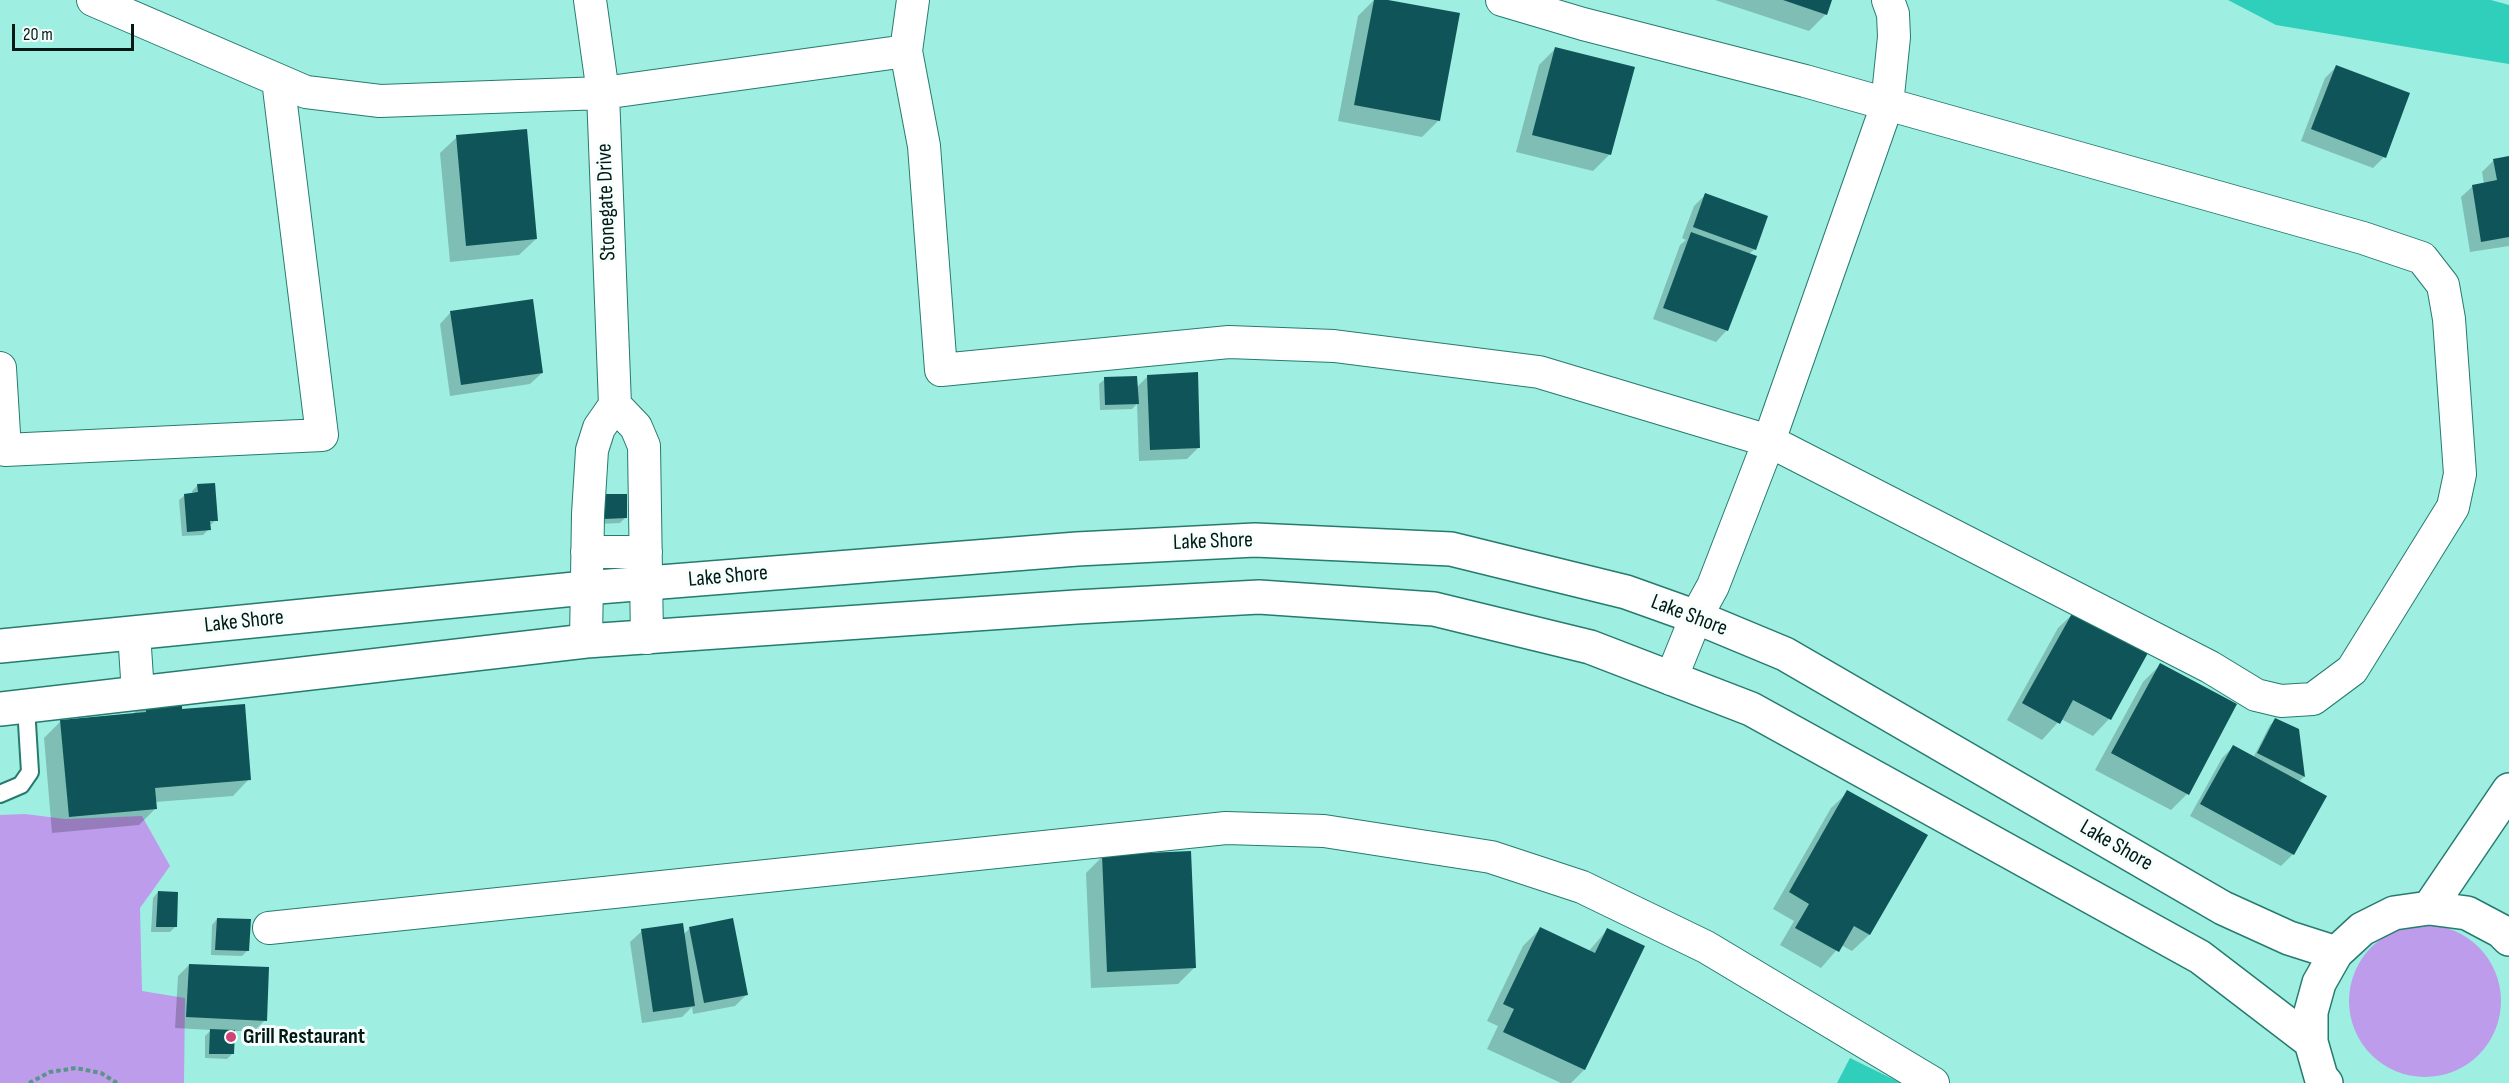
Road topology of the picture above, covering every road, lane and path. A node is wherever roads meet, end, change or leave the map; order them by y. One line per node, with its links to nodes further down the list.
1 (93, 0): 7 (street)
2 (590, 0): 8 (street, Stonegate Drive)
3 (913, 0): 6 (street)
4 (1502, 0): 9 (street)
5 (1888, 0): 9 (street)
6 (906, 51): 8 (street); 12 (street)
7 (278, 81): 8 (street); 10 (street)
8 (603, 93): 11 (street, Stonegate Drive)
9 (1887, 105): 12 (street); 12 (street)
10 (0, 368)
11 (615, 405): 13 (street); 14 (street)
12 (1768, 441): 16 (street)
13 (587, 552): 14 (street); 15 (street)
14 (646, 568): 15 (street, Lake Shore); 16 (street, Lake Shore); 18 (street)
15 (585, 588): 17 (street, Lake Shore); 19 (street)
16 (1696, 618): 21 (street); 29 (street, Lake Shore)
17 (134, 633): 20 (street, Lake Shore); 22 (street)
18 (647, 638): 19 (street); 21 (street)
19 (586, 642): 22 (street)
20 (0, 646)
21 (1671, 679): 30 (street)
22 (138, 693): 23 (street)
23 (13, 708): 25 (lane)
24 (2509, 790): 26 (street)
25 (0, 794)
26 (2429, 908): 28 (street); 29 (street)
27 (269, 928): 33 (street)
28 (2509, 939)
29 (2336, 953): 30 (street)
30 (2312, 1042): 34 (street)
31 (29, 1083): 32 (path)
32 (117, 1083)
33 (1933, 1083)
34 (2326, 1083)

